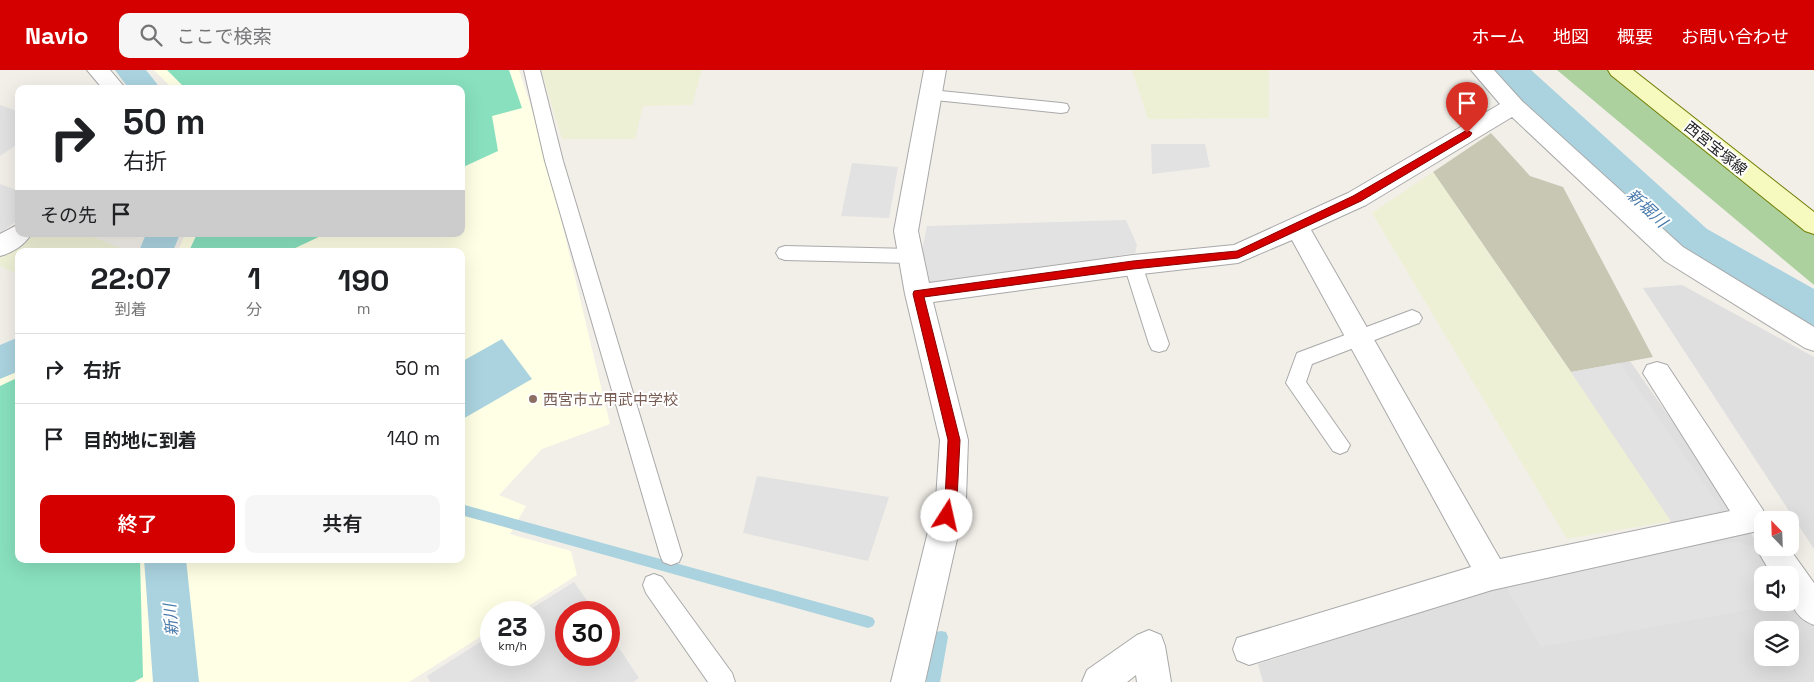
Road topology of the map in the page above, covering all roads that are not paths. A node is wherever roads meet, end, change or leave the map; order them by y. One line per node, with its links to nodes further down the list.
1 (98, 70): 6 (street)
2 (532, 70): 26 (lane)
3 (935, 70): 7 (street)
4 (1482, 70): 8 (street)
5 (1619, 70): 10 (main road, 西宮宝塚線)
6 (111, 85)
7 (931, 95): 9 (lane); 15 (street)
8 (1514, 106): 11 (street); 20 (street)
9 (1061, 108)
10 (1814, 225)
11 (1297, 227): 16 (street); 19 (street)
12 (15, 236): 13 (street)
13 (0, 247)
14 (785, 253): 15 (lane)
15 (911, 256): 17 (street)
16 (1133, 265): 17 (street); 21 (lane)
17 (918, 294): 32 (street)
18 (1412, 318): 19 (lane)
19 (1359, 337): 23 (lane); 27 (street)
20 (1814, 340)
21 (1158, 344)
22 (1657, 373): 24 (street)
23 (1340, 445)
24 (1754, 523)
25 (1754, 529): 27 (street)
26 (671, 555)
27 (1492, 575): 31 (street)
28 (654, 585): 33 (lane)
29 (1799, 588): 30 (street)
30 (1814, 610)
31 (1249, 649)
32 (903, 678)
33 (723, 682)
34 (1099, 682): 35 (street)
35 (1154, 682)

